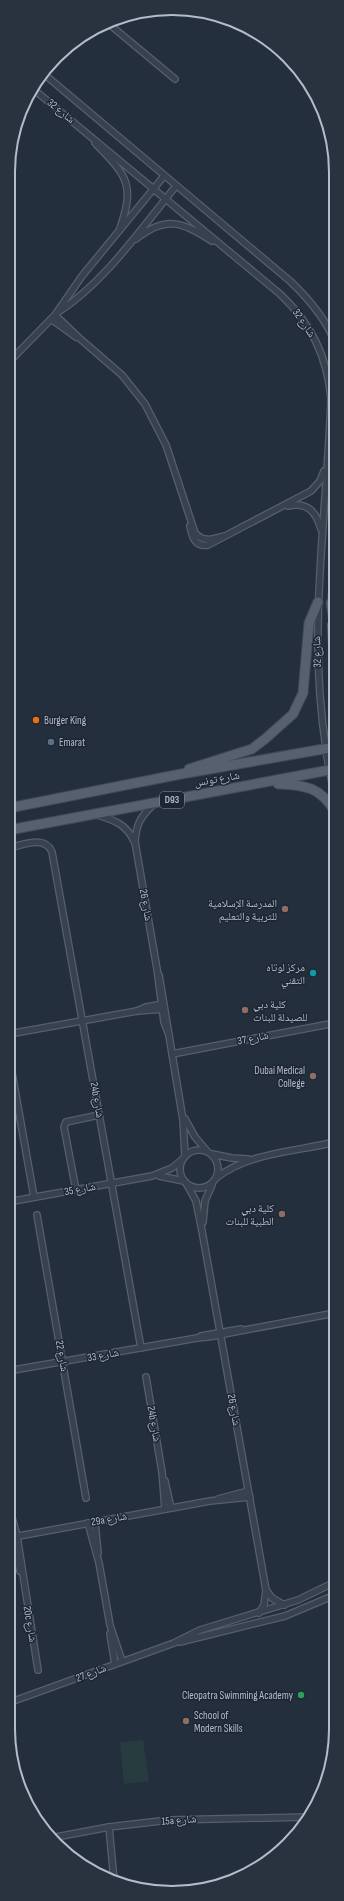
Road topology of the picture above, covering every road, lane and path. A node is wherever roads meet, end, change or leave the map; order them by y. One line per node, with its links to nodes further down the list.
1 (112, 27): 3 (street)
2 (47, 76): 6 (street, شارع 32)
3 (175, 79)
4 (37, 92): 5 (street, شارع 32)
5 (75, 122): 8 (street, شارع 32); 10 (street)
6 (164, 176): 7 (street, شارع 32); 8 (street)
7 (176, 186): 9 (street); 14 (street, شارع 32)
8 (154, 189): 9 (street, شارع 32); 10 (street)
9 (166, 198): 11 (street); 12 (street, شارع 32)
10 (117, 235): 13 (street)
11 (128, 245): 12 (street); 13 (street)
12 (230, 253): 16 (street, شارع 32)
13 (53, 317): 15 (street); 19 (street)
14 (329, 332)
15 (15, 356)
16 (329, 384)
17 (329, 430): 18 (street, شارع 32)
18 (327, 462): 19 (street); 20 (street, شارع 32)
19 (280, 508): 20 (street)
20 (322, 534): 21 (street, شارع 32)
21 (318, 602): 22 (street, شارع 32); 26 (main road)
22 (326, 748): 23 (main road, شارع تونس / D93); 24 (street, شارع 32); 26 (main road, شارع تونس / D93)
23 (329, 748)
24 (329, 757)
25 (329, 771): 27 (main road, شارع تونس / D93)
26 (181, 774): 30 (main road, شارع تونس / D93)
27 (263, 783): 28 (main road, شارع تونس / D93); 29 (main road)
28 (155, 803): 31 (main road, شارع تونس / D93); 33 (street, شارع 26)
29 (329, 804)
30 (15, 807)
31 (95, 814): 32 (main road, شارع تونس / D93); 33 (street, شارع 26)
32 (15, 829)
33 (135, 842): 35 (street, شارع 26)
34 (15, 847): 36 (street, 24b شارع)
35 (163, 1006): 36 (street); 39 (street, شارع 26)
36 (83, 1021): 38 (street); 42 (street, 24b شارع)
37 (329, 1024): 39 (street, شارع 37)
38 (15, 1033)
39 (172, 1054): 41 (street, شارع 26)
40 (15, 1090): 52 (street)
41 (182, 1111): 44 (street, شارع 26); 45 (street, شارع 26)
42 (99, 1115): 50 (street, 24b شارع); 51 (street)
43 (329, 1143): 46 (street)
44 (209, 1152): 45 (street); 46 (street); 48 (street)
45 (184, 1157): 47 (street, شارع 35); 49 (street)
46 (255, 1159): 48 (street)
47 (152, 1176): 49 (street, شارع 35); 50 (street, شارع 35)
48 (214, 1181): 49 (street); 55 (street, شارع 26)
49 (185, 1182): 55 (street, شارع 26)
50 (112, 1183): 51 (street, شارع 35); 58 (street, 24b شارع)
51 (76, 1190): 52 (street, شارع 35)
52 (34, 1197): 53 (street, شارع 35)
53 (15, 1201)
54 (37, 1215): 59 (street, شارع 22)
55 (202, 1231): 57 (street, شارع 26)
56 (329, 1314): 57 (street, شارع 33)
57 (221, 1333): 58 (street, شارع 33); 62 (street, شارع 26)
58 (141, 1348): 59 (street, شارع 33)
59 (64, 1362): 60 (street, شارع 33); 63 (street, شارع 22)
60 (15, 1371)
61 (146, 1376): 64 (street, 24b شارع)
62 (249, 1494): 64 (street, 29a شارع); 69 (street, شارع 26)
63 (86, 1498)
64 (168, 1509): 65 (street, 29a شارع)
65 (92, 1523): 66 (street, 29a شارع); 73 (street)
66 (15, 1536)
67 (15, 1549): 77 (street, 20c شارع)
68 (329, 1585): 71 (street, شارع 27)
69 (266, 1590): 71 (street); 72 (street, شارع 26)
70 (329, 1598): 74 (street, شارع 27)
71 (284, 1605): 72 (street, شارع 27)
72 (259, 1613): 74 (street, شارع 27)
73 (110, 1625): 75 (street); 76 (street)
74 (174, 1643): 75 (street, شارع 27)
75 (122, 1661): 76 (street, شارع 27)
76 (115, 1664): 78 (street, شارع 27)
77 (38, 1670)
78 (15, 1701)
79 (303, 1816): 80 (street, 15a شارع)
80 (109, 1827): 81 (street, 15a شارع); 82 (street)
81 (58, 1837)
82 (113, 1875)

